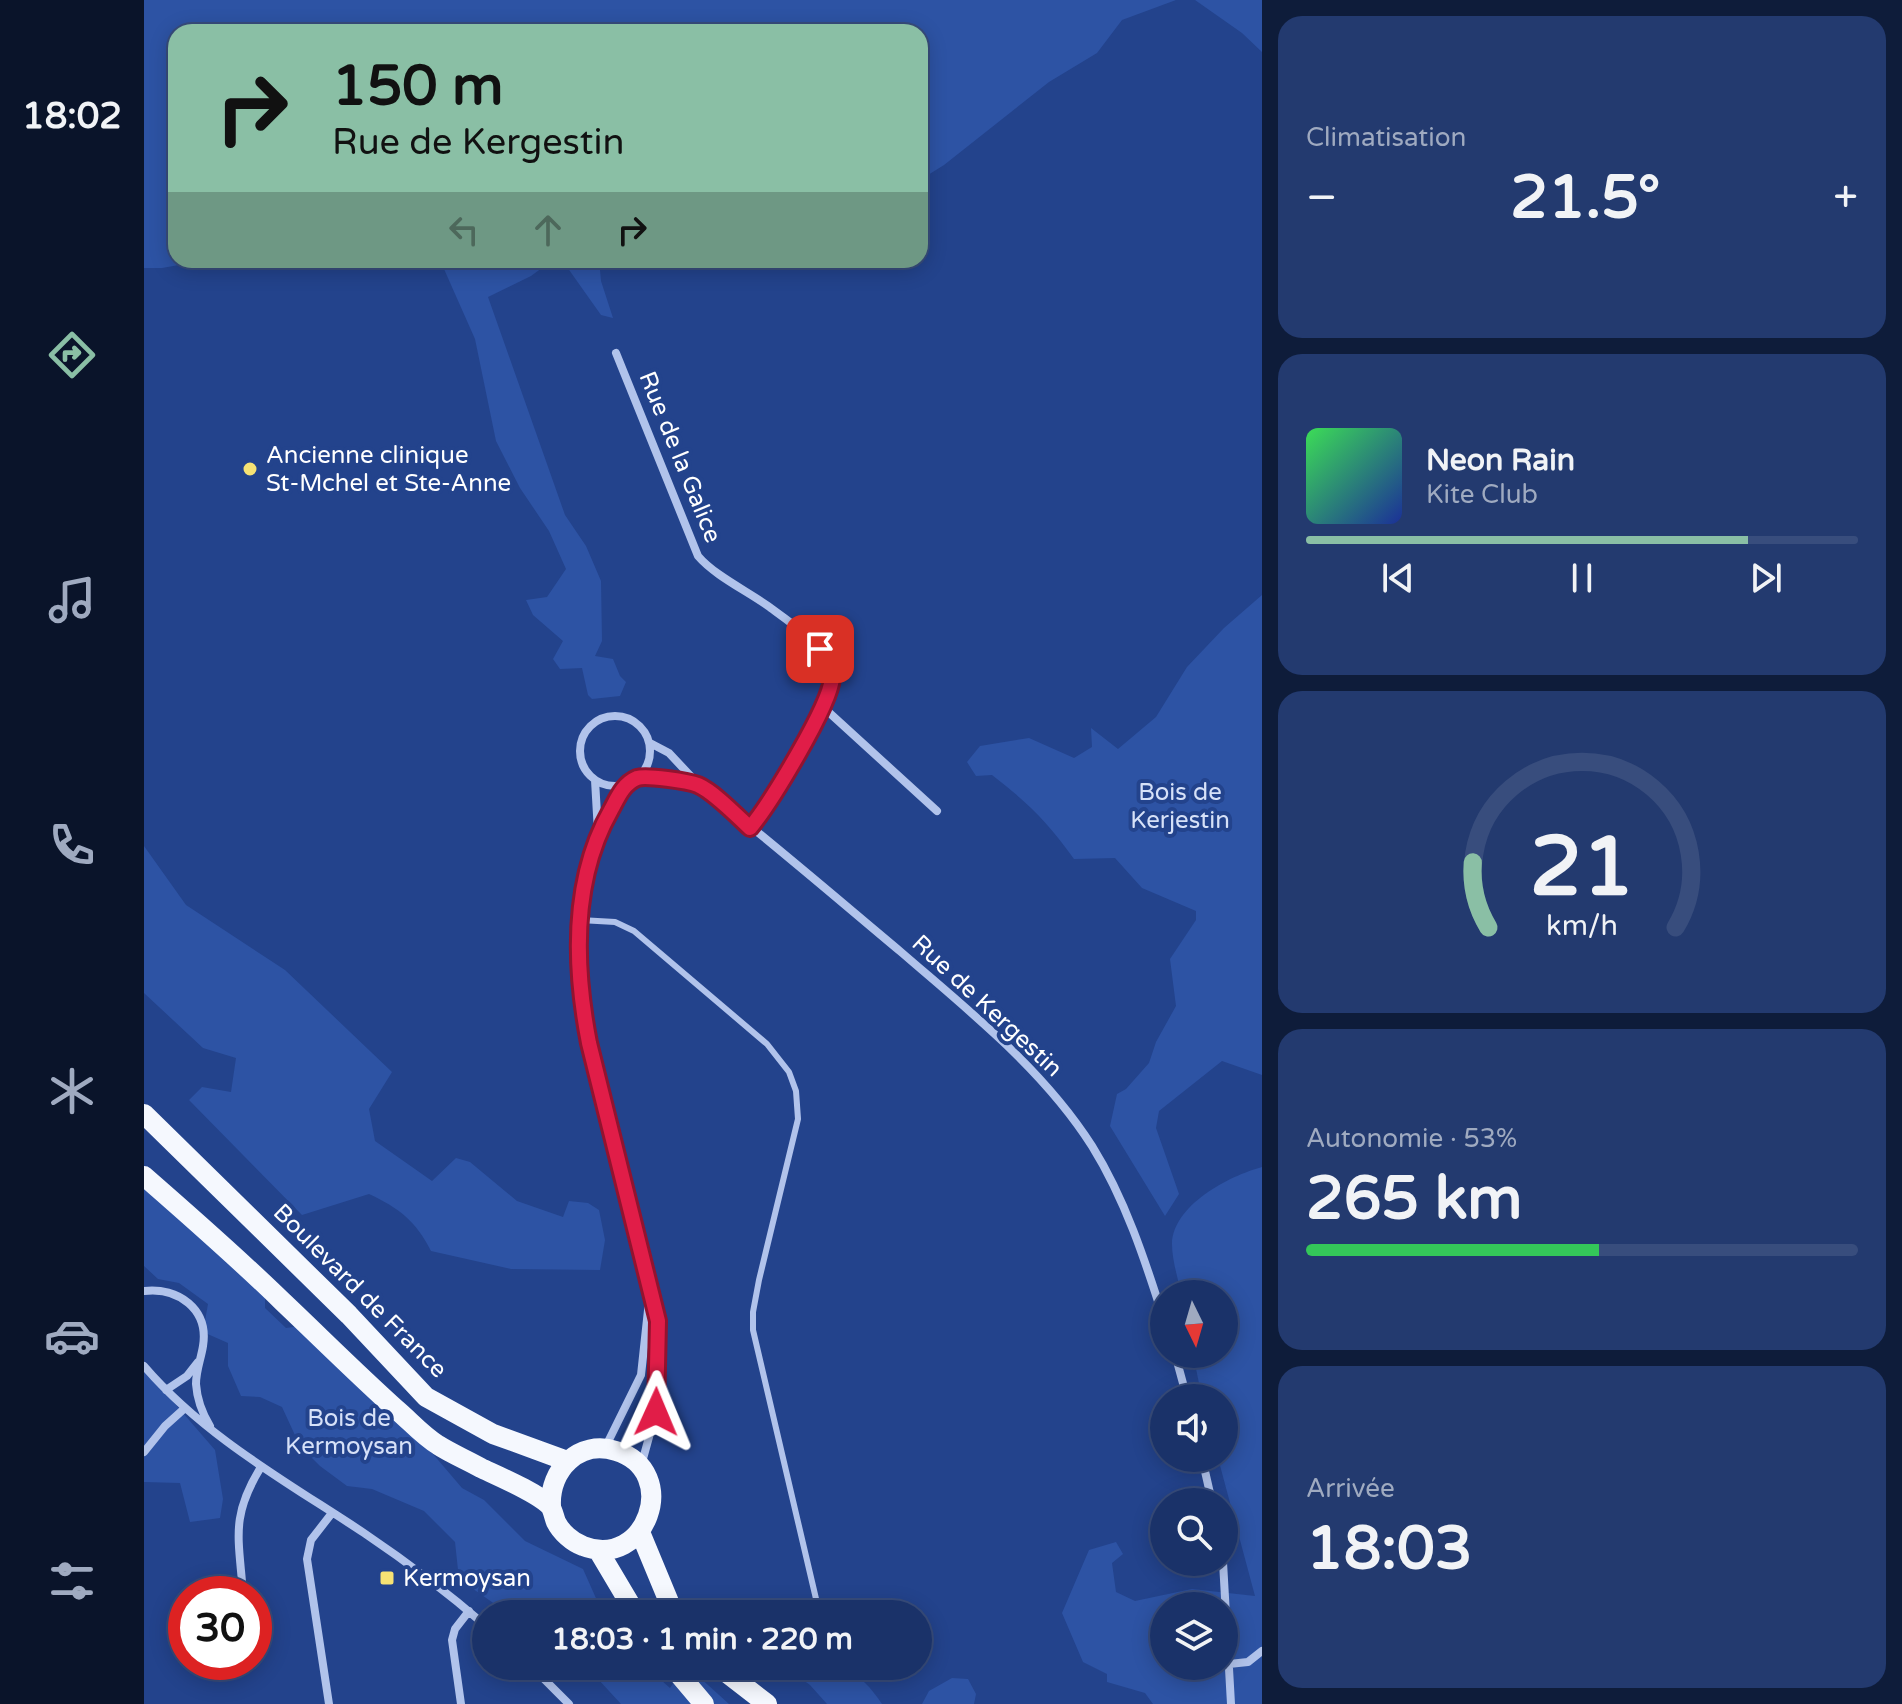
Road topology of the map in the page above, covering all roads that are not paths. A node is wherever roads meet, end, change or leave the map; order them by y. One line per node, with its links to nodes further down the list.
1 (616, 353): 2 (street, Rue de la Galice)
2 (823, 707): 8 (street); 9 (street, Rue de la Galice)
3 (650, 743): 4 (street); 5 (street, Rue de Kergestin); 7 (street, Rue de Kergestin)
4 (639, 777): 6 (street); 7 (street)
5 (595, 780): 6 (street); 10 (street)
6 (624, 785): 10 (street)
7 (699, 785): 9 (street, Rue de Kergestin)
8 (937, 811)
9 (750, 828): 14 (street, Rue de Kergestin)
10 (598, 832): 11 (street)
11 (580, 920): 15 (street); 34 (lane)
12 (144, 1114): 24 (main road, Boulevard de France)
13 (144, 1176): 27 (main road)
14 (1151, 1280)
15 (650, 1288): 22 (street); 25 (street)
16 (144, 1291): 17 (street)
17 (198, 1361): 19 (street); 21 (street)
18 (144, 1366): 19 (street)
19 (166, 1390): 20 (street)
20 (185, 1408): 21 (street); 23 (street)
21 (213, 1432): 26 (street)
22 (605, 1448): 24 (main road); 25 (main road)
23 (144, 1452)
24 (567, 1461): 27 (main road)
25 (640, 1466): 29 (main road)
26 (261, 1467): 28 (street); 31 (street)
27 (551, 1506): 30 (main road)
28 (332, 1513): 35 (street); 43 (street)
29 (640, 1532): 30 (main road); 33 (main road)
30 (598, 1550): 32 (main road)
31 (242, 1576)
32 (628, 1600)
33 (668, 1600)
34 (816, 1600)
35 (469, 1611): 36 (street); 44 (street)
36 (472, 1614)
37 (1262, 1651): 38 (street)
38 (1238, 1663)
39 (545, 1680): 45 (street)
40 (684, 1680): 46 (main road)
41 (736, 1680): 47 (main road)
42 (1230, 1680): 48 (street)
43 (329, 1704)
44 (461, 1704)
45 (569, 1704)
46 (704, 1704)
47 (767, 1704)
48 (1231, 1704)

